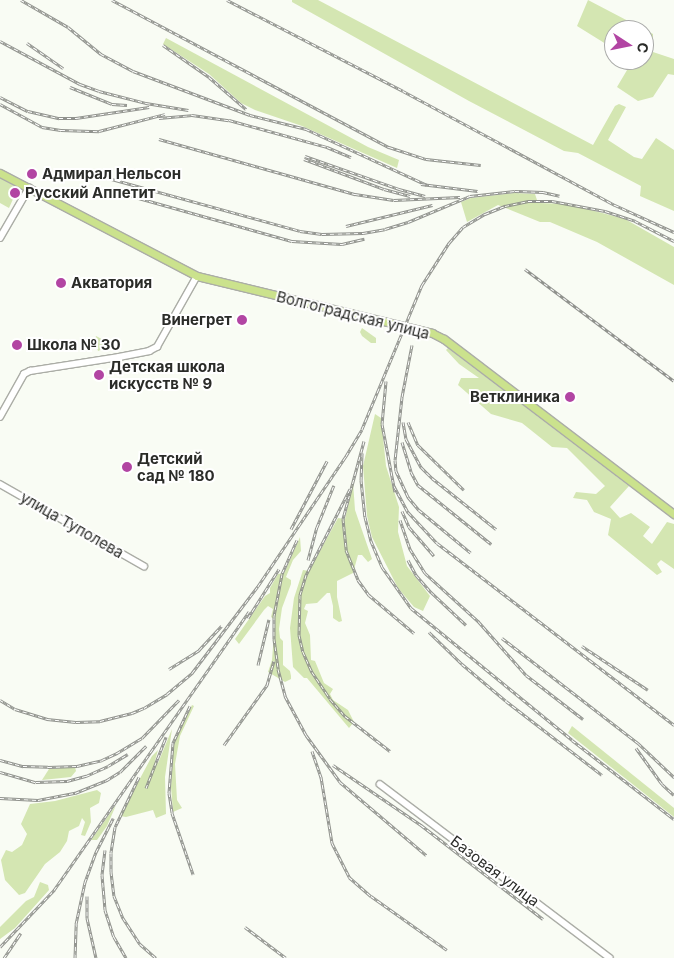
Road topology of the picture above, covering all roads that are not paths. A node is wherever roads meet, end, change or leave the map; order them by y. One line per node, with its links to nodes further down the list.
1 (0, 172): 2 (main road, Волгоградская улица)
2 (29, 188): 3 (street); 4 (main road, Волгоградская улица)
3 (0, 238)
4 (198, 276): 5 (street); 7 (main road, Волгоградская улица)
5 (0, 417)
6 (0, 484): 8 (street, улица Туполева)
7 (674, 514)
8 (144, 566)
9 (380, 784): 10 (street, Базовая улица)
10 (610, 958)

